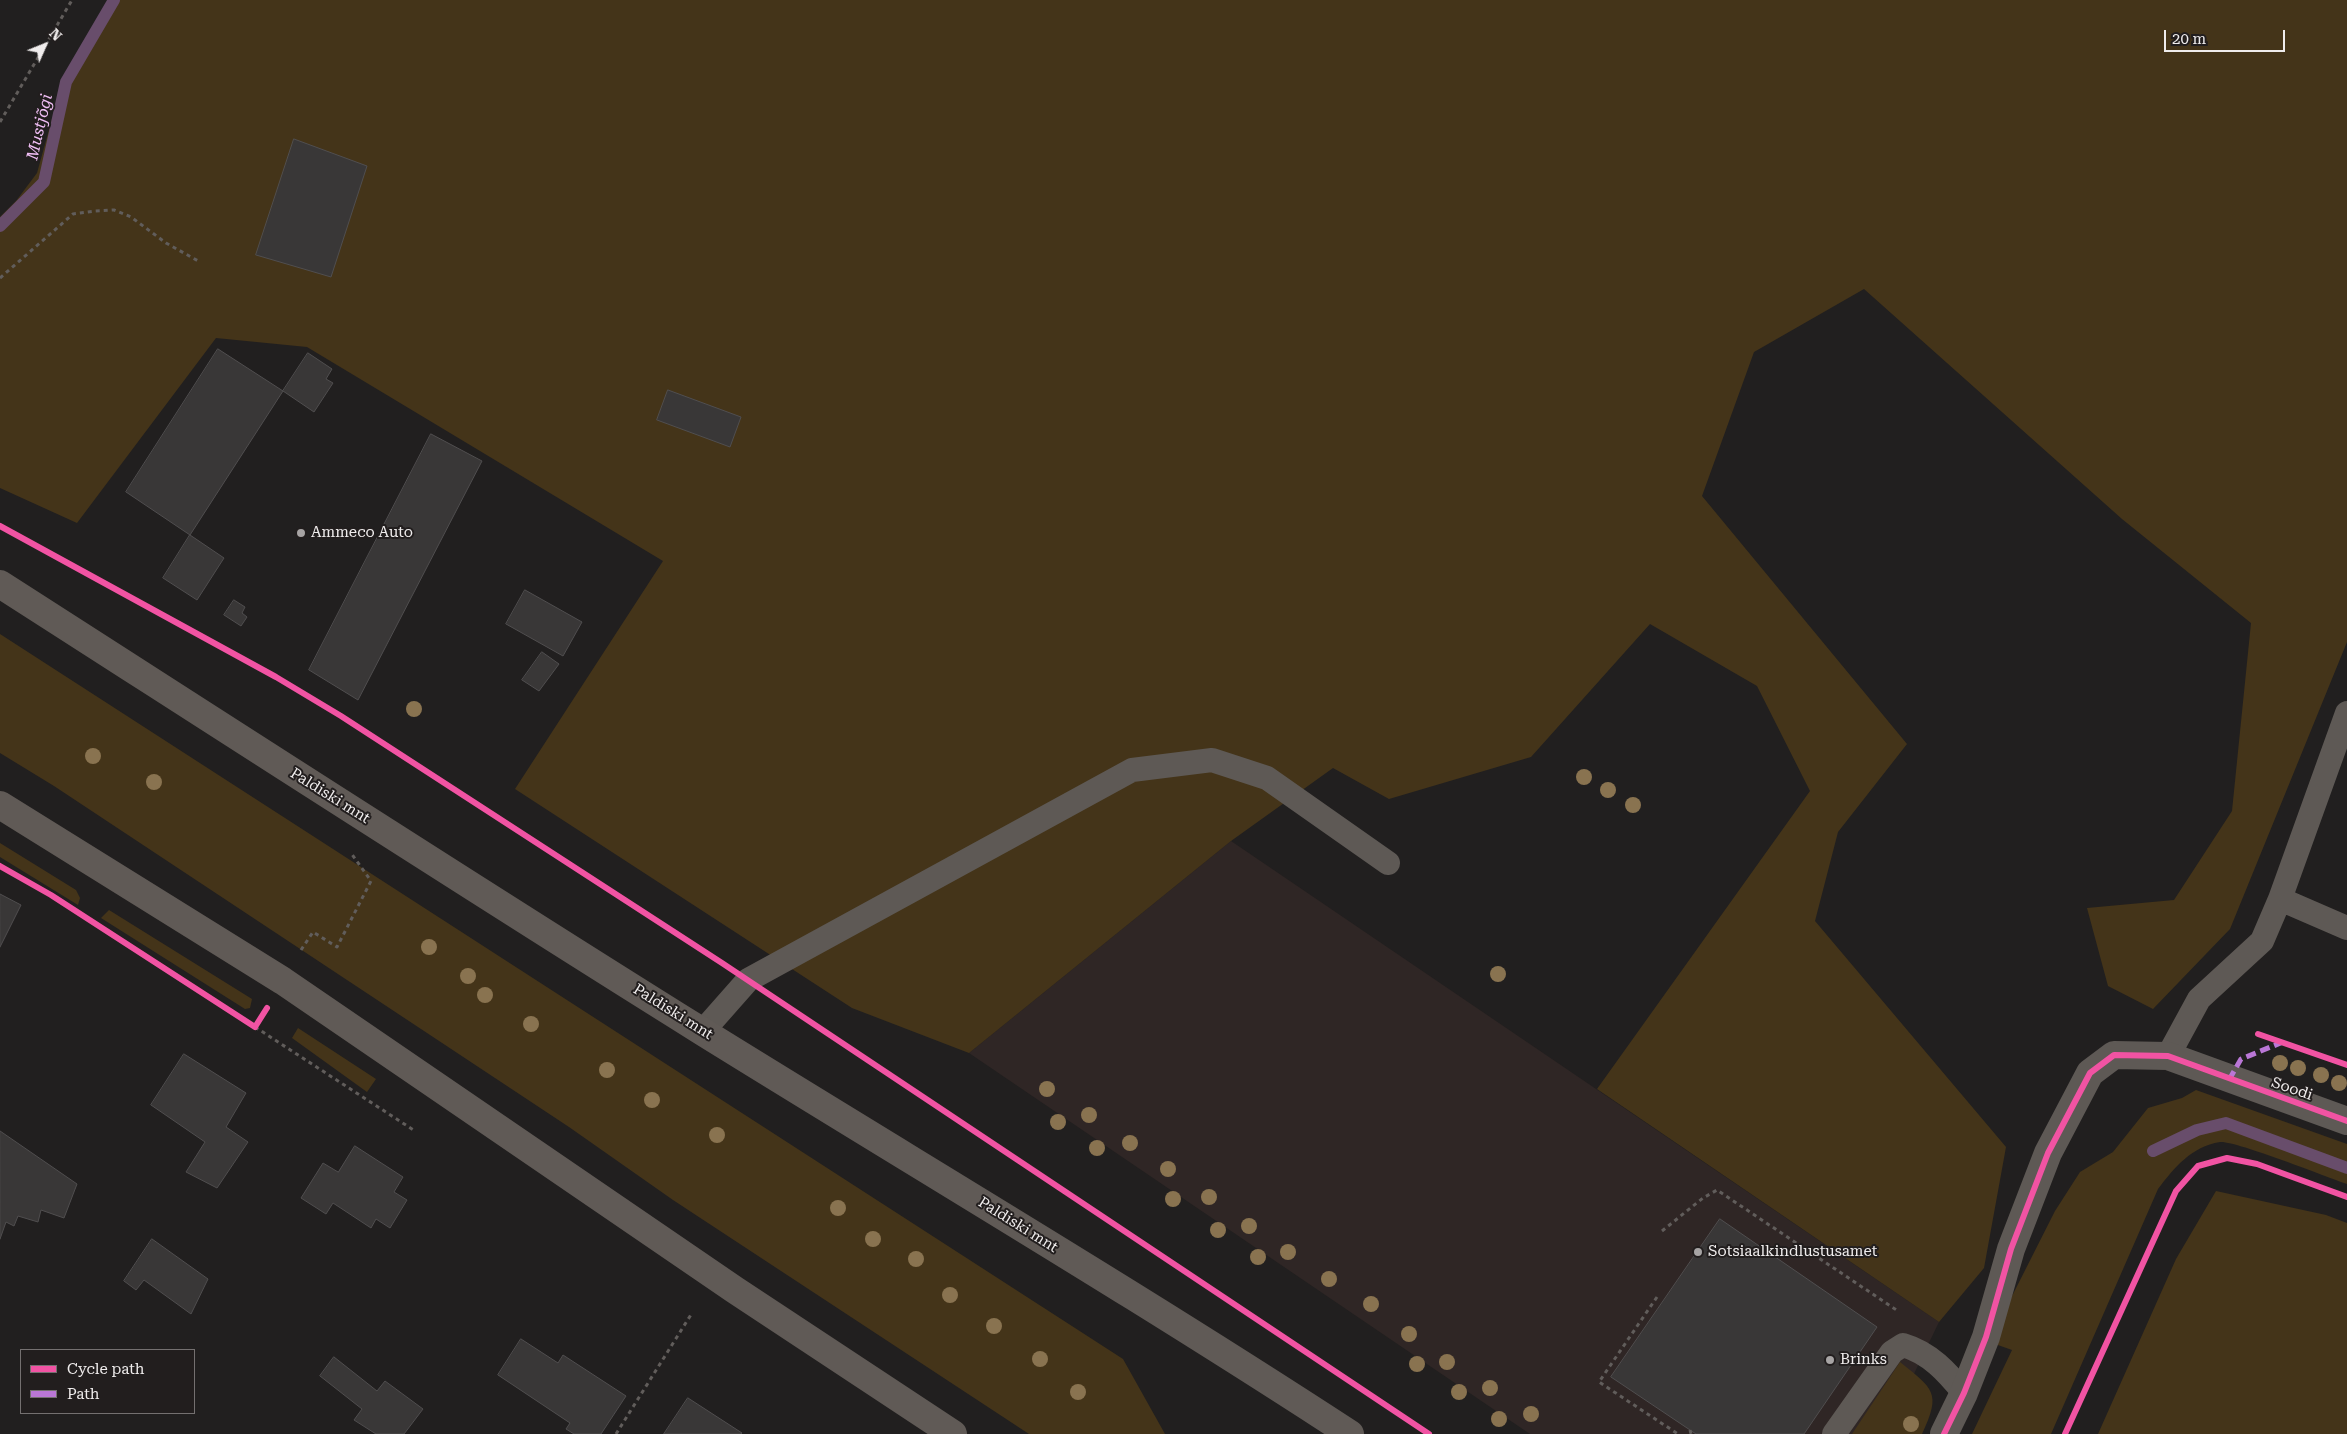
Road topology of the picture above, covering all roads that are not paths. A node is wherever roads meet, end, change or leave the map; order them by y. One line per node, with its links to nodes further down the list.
1 (0, 584): 7 (main road, Paldiski mnt)
2 (2347, 713): 5 (lane)
3 (0, 805): 11 (main road)
4 (1388, 863): 7 (lane)
5 (2280, 899): 6 (lane); 8 (lane)
6 (2347, 928)
7 (703, 1031): 12 (main road, Paldiski mnt)
8 (2168, 1056): 9 (street, Soodi); 10 (street)
9 (2347, 1121)
10 (1964, 1394): 13 (lane); 14 (street)
11 (954, 1434)
12 (1350, 1434)
13 (1834, 1434)
14 (1944, 1434)

